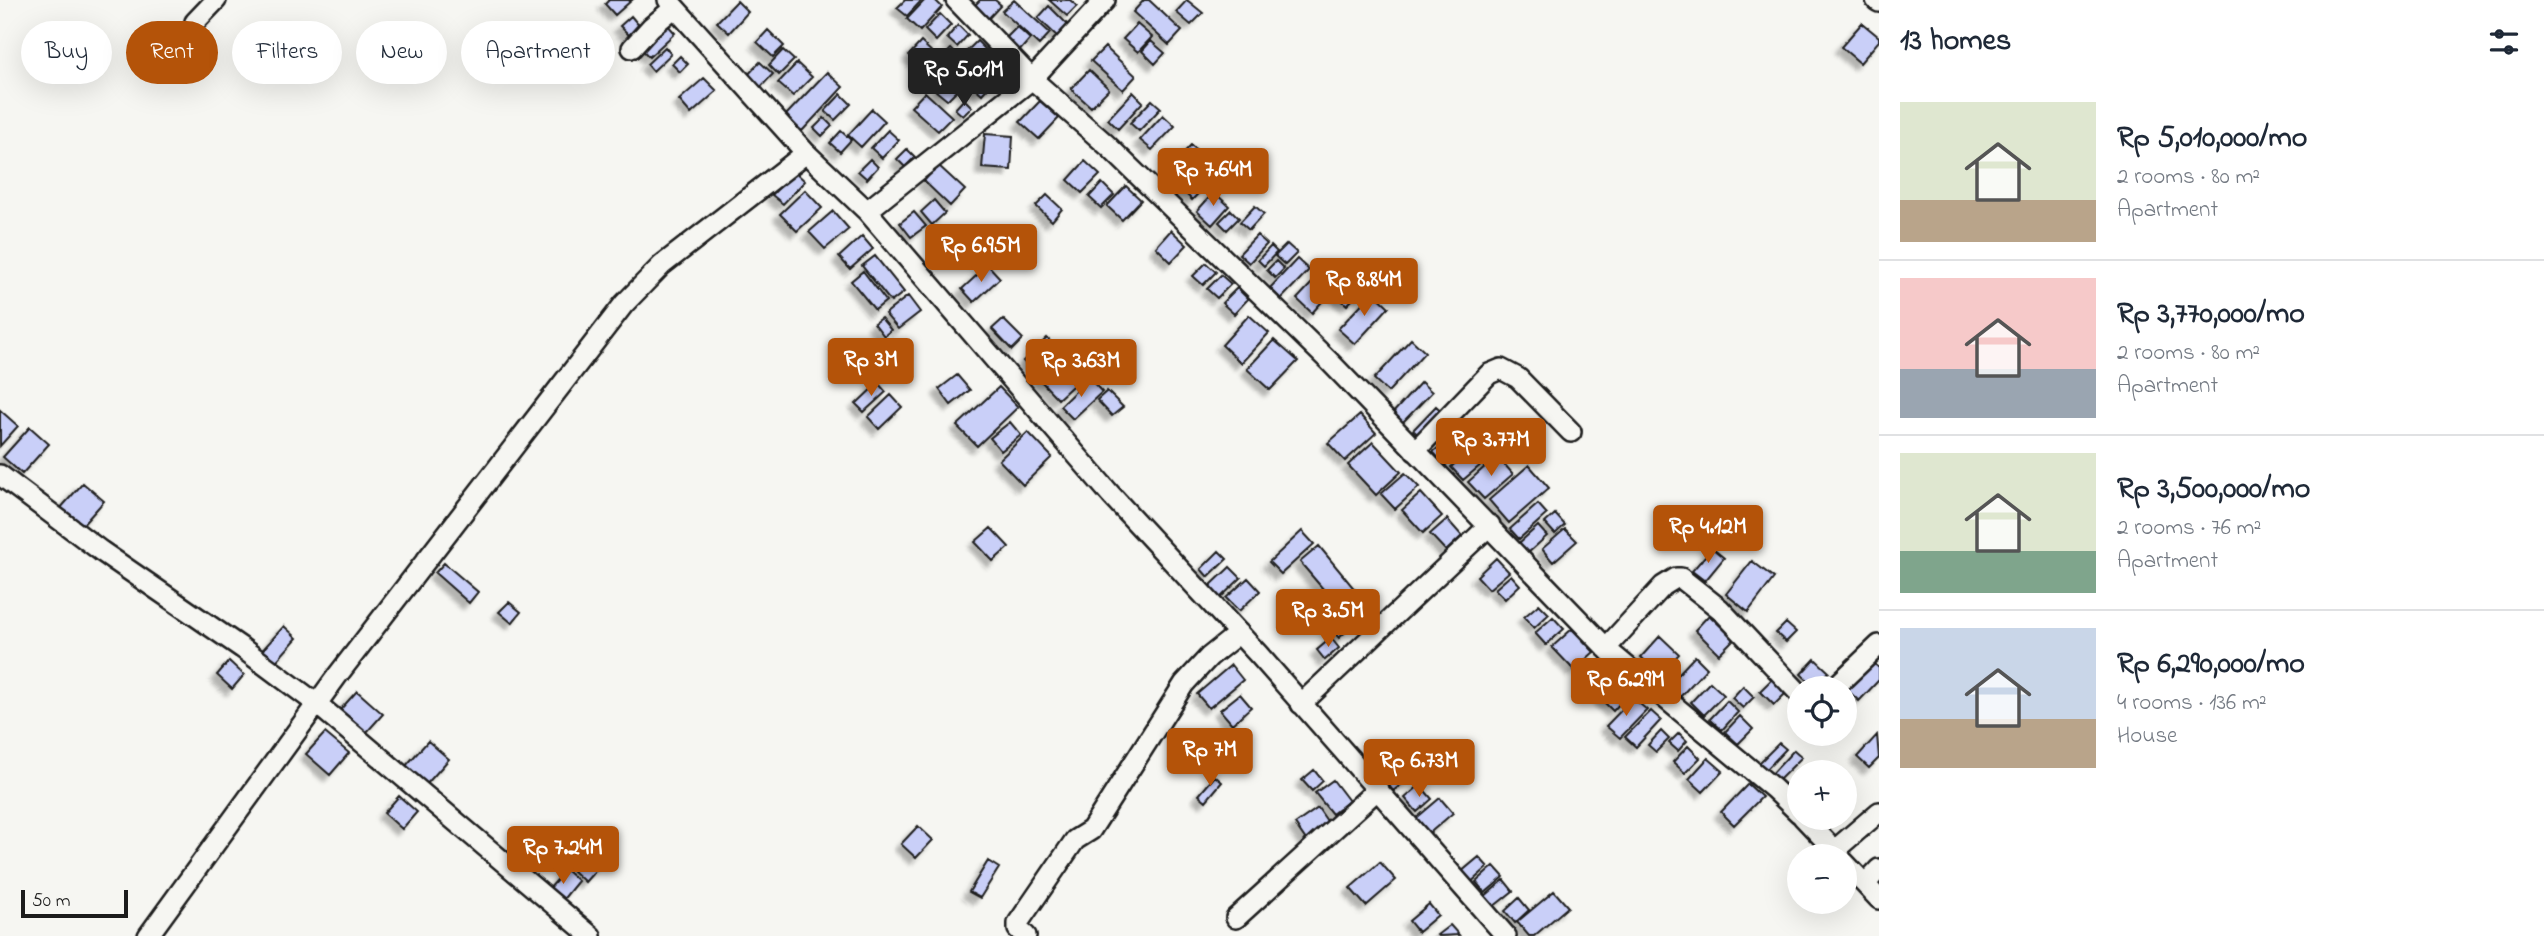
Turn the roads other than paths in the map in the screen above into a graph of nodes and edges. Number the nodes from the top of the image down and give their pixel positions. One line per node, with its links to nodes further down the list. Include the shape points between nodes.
1 (216, 0): 5 (street)
2 (1105, 0): 7 (street)
3 (962, 2): 7 (street)
4 (671, 4): 6 (street); 8 (street)
5 (196, 21)
6 (632, 48)
7 (1032, 79): 9 (street); 11 (street, via 1238,272)
8 (806, 153): 9 (street); 19 (street, via 637,289)
9 (867, 211): 14 (street, via 1111,495)
10 (1571, 432): 11 (street, via 1518,378 1501,369 1489,374)
11 (1415, 451): 13 (street)
12 (0, 475): 19 (street)
13 (1490, 525): 16 (street); 20 (street)
14 (1239, 633): 20 (street); 34 (street, via 1209,657 1166,709 1091,830 1075,840 1018,923 1017,929)
15 (1879, 645): 17 (street)
16 (1606, 648): 18 (street, via 1663,586 1681,578 1720,609); 22 (street)
17 (1847, 676)
18 (1787, 680)
19 (317, 704): 32 (street); 33 (street)
20 (1301, 704): 21 (street)
21 (1378, 789): 31 (street); 35 (street)
22 (1787, 802)
23 (1879, 812): 26 (street)
24 (1815, 830): 25 (street)
25 (1829, 844)
26 (1851, 844)
27 (1879, 869): 29 (street)
28 (1857, 875): 29 (street)
29 (1865, 884): 30 (street)
30 (1879, 899)
31 (1236, 918)
32 (148, 936)
33 (591, 936)
34 (1026, 936)
35 (1506, 936)

